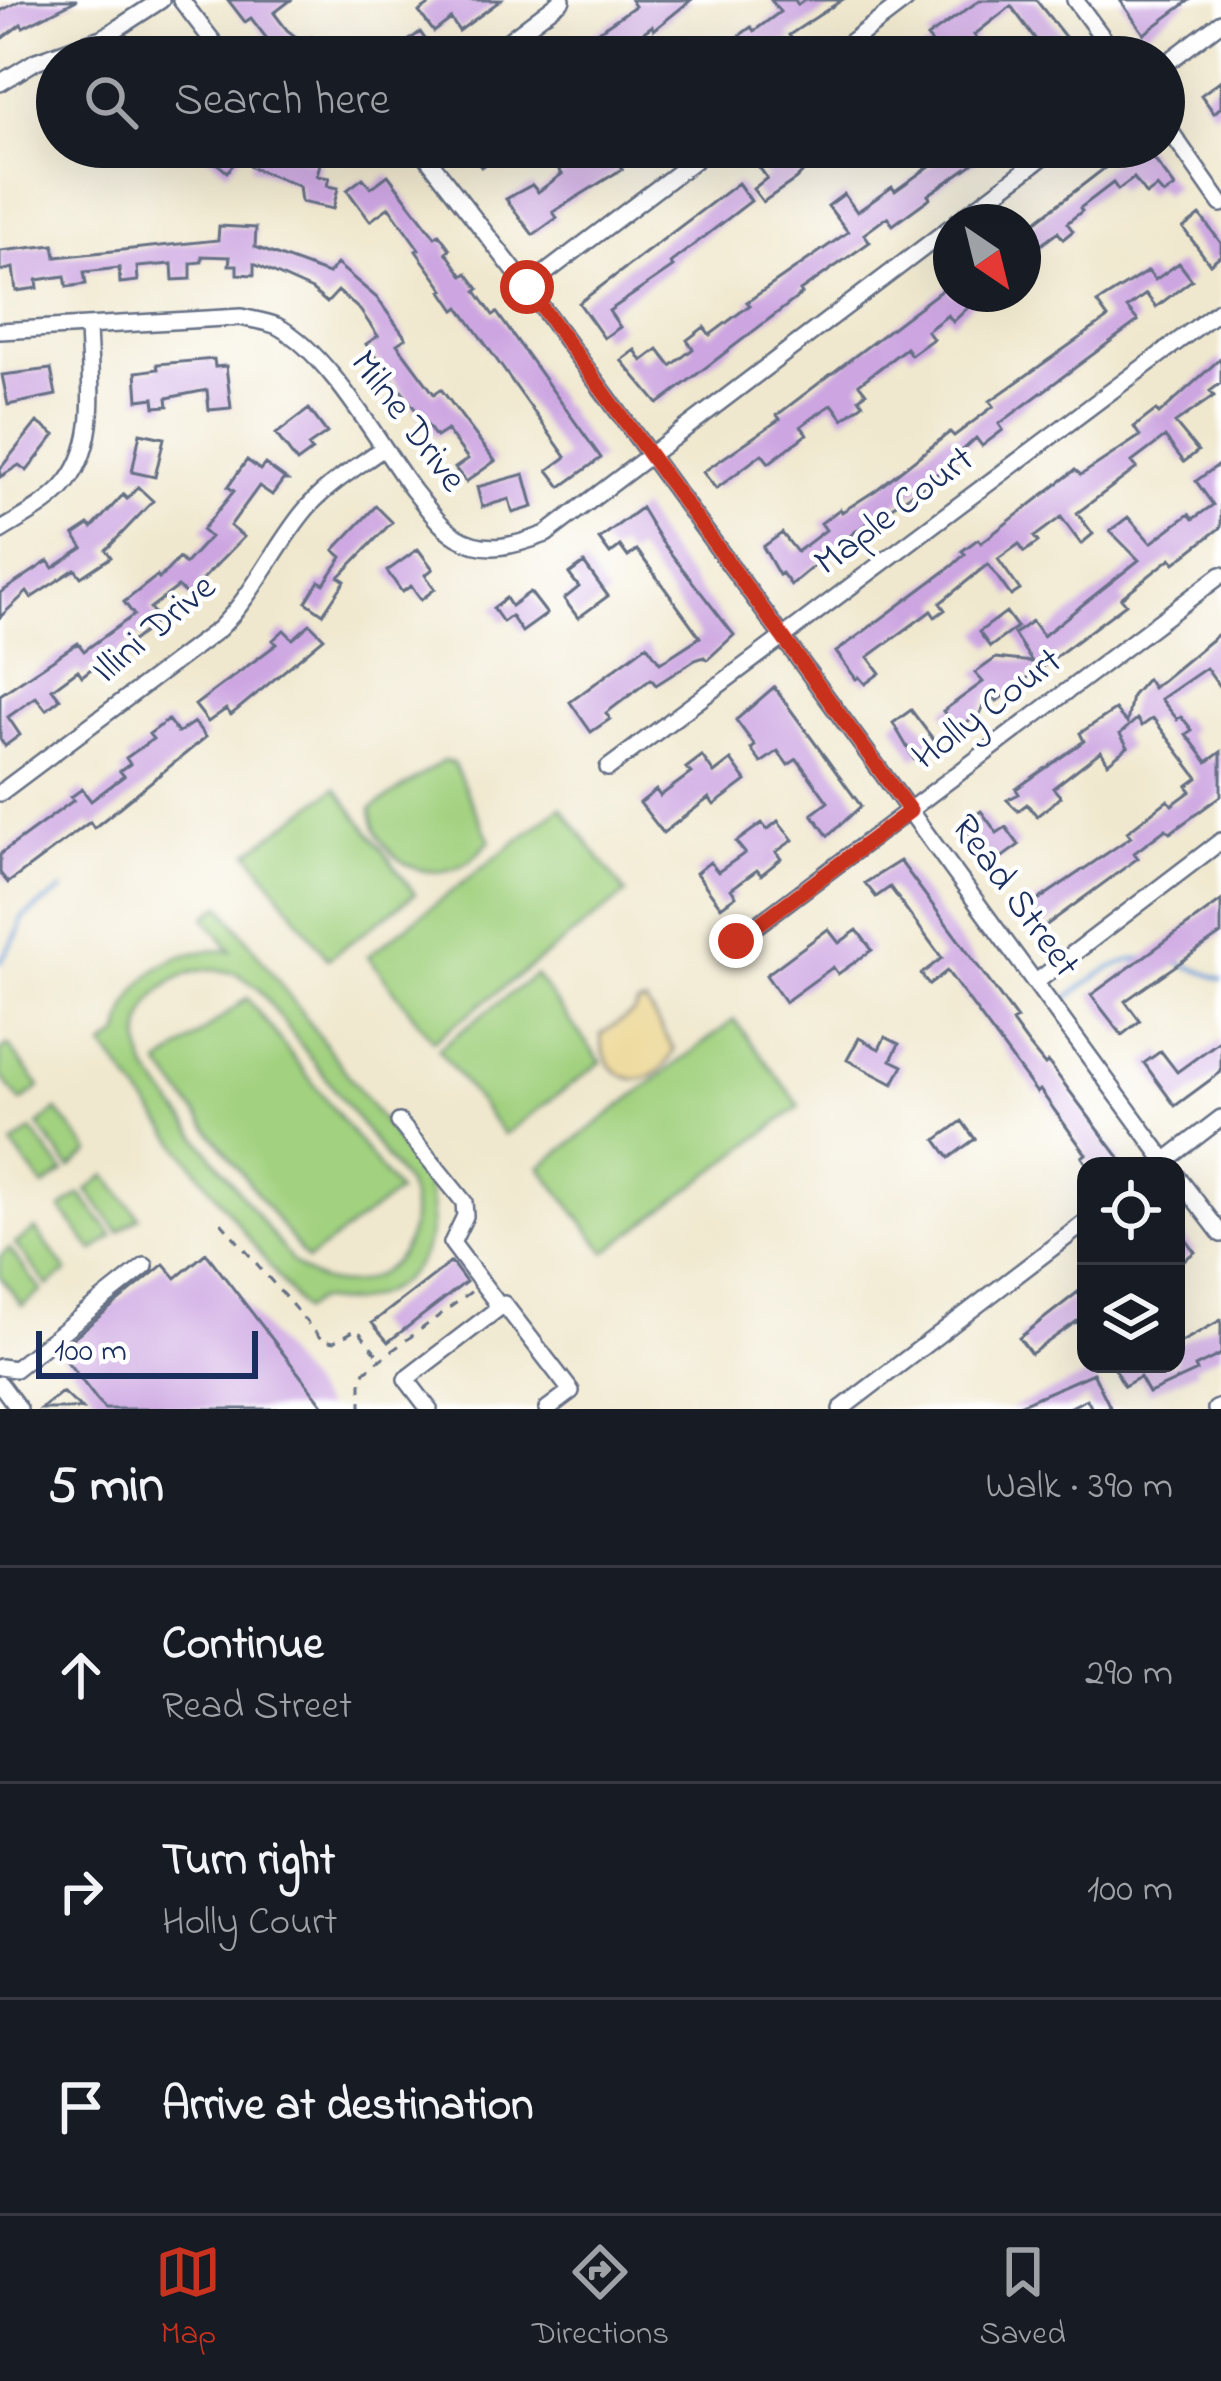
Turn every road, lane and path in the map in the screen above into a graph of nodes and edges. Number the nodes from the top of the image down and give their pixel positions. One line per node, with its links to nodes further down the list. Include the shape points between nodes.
1 (161, 0): 7 (street)
2 (181, 0): 8 (street)
3 (562, 0): 9 (street)
4 (906, 0): 10 (street)
5 (1075, 0): 11 (street)
6 (1221, 22): 12 (street)
7 (106, 36)
8 (209, 36)
9 (515, 36)
10 (859, 36)
11 (1102, 36)
12 (1185, 49)
13 (36, 62): 14 (street)
14 (0, 83)
15 (1185, 152): 20 (street)
16 (435, 168): 22 (street, Read Street)
17 (684, 168): 22 (street)
18 (1028, 168): 19 (street, Milne Drive)
19 (980, 204)
20 (1221, 204)
21 (933, 240): 27 (street, Milne Drive)
22 (527, 287): 27 (street, Read Street)
23 (1221, 309): 30 (street, Maple Court)
24 (88, 326): 25 (street, Milne Drive); 26 (street, Milne Drive, via 242,317 273,324 322,362); 28 (street, via 91,424 82,459 63,488)
25 (0, 332)
26 (382, 449): 27 (street, Milne Drive, via 458,538 513,547 546,534); 32 (street, Illini Drive, via 321,493 219,628)
27 (649, 455): 30 (street, Read Street)
28 (0, 531)
29 (1221, 575): 33 (street, Holly Court)
30 (781, 639): 31 (street, Maple Court); 33 (street, Read Street)
31 (608, 768)
32 (0, 793)
33 (910, 811): 35 (street, Holly Court); 36 (street, Read Street)
34 (1221, 841): 36 (street)
35 (736, 941)
36 (1036, 982): 39 (street, Read Street)
37 (1221, 1118): 40 (street)
38 (399, 1122): 47 (street, via 464,1202 452,1244)
39 (1160, 1157)
40 (1178, 1157)
41 (1185, 1189): 44 (street, Read Street)
42 (221, 1222): 48 (path, via 322,1340 358,1329)
43 (1077, 1229): 55 (street)
44 (1221, 1234)
45 (145, 1266): 49 (street, via 15,1369)
46 (473, 1290): 48 (path)
47 (500, 1307): 53 (street, via 406,1379); 54 (street, via 571,1391)
48 (381, 1359): 52 (path, via 365,1371)
49 (0, 1367)
50 (0, 1384): 51 (street)
51 (19, 1409)
52 (361, 1409)
53 (429, 1409)
54 (547, 1409)
55 (841, 1409)

